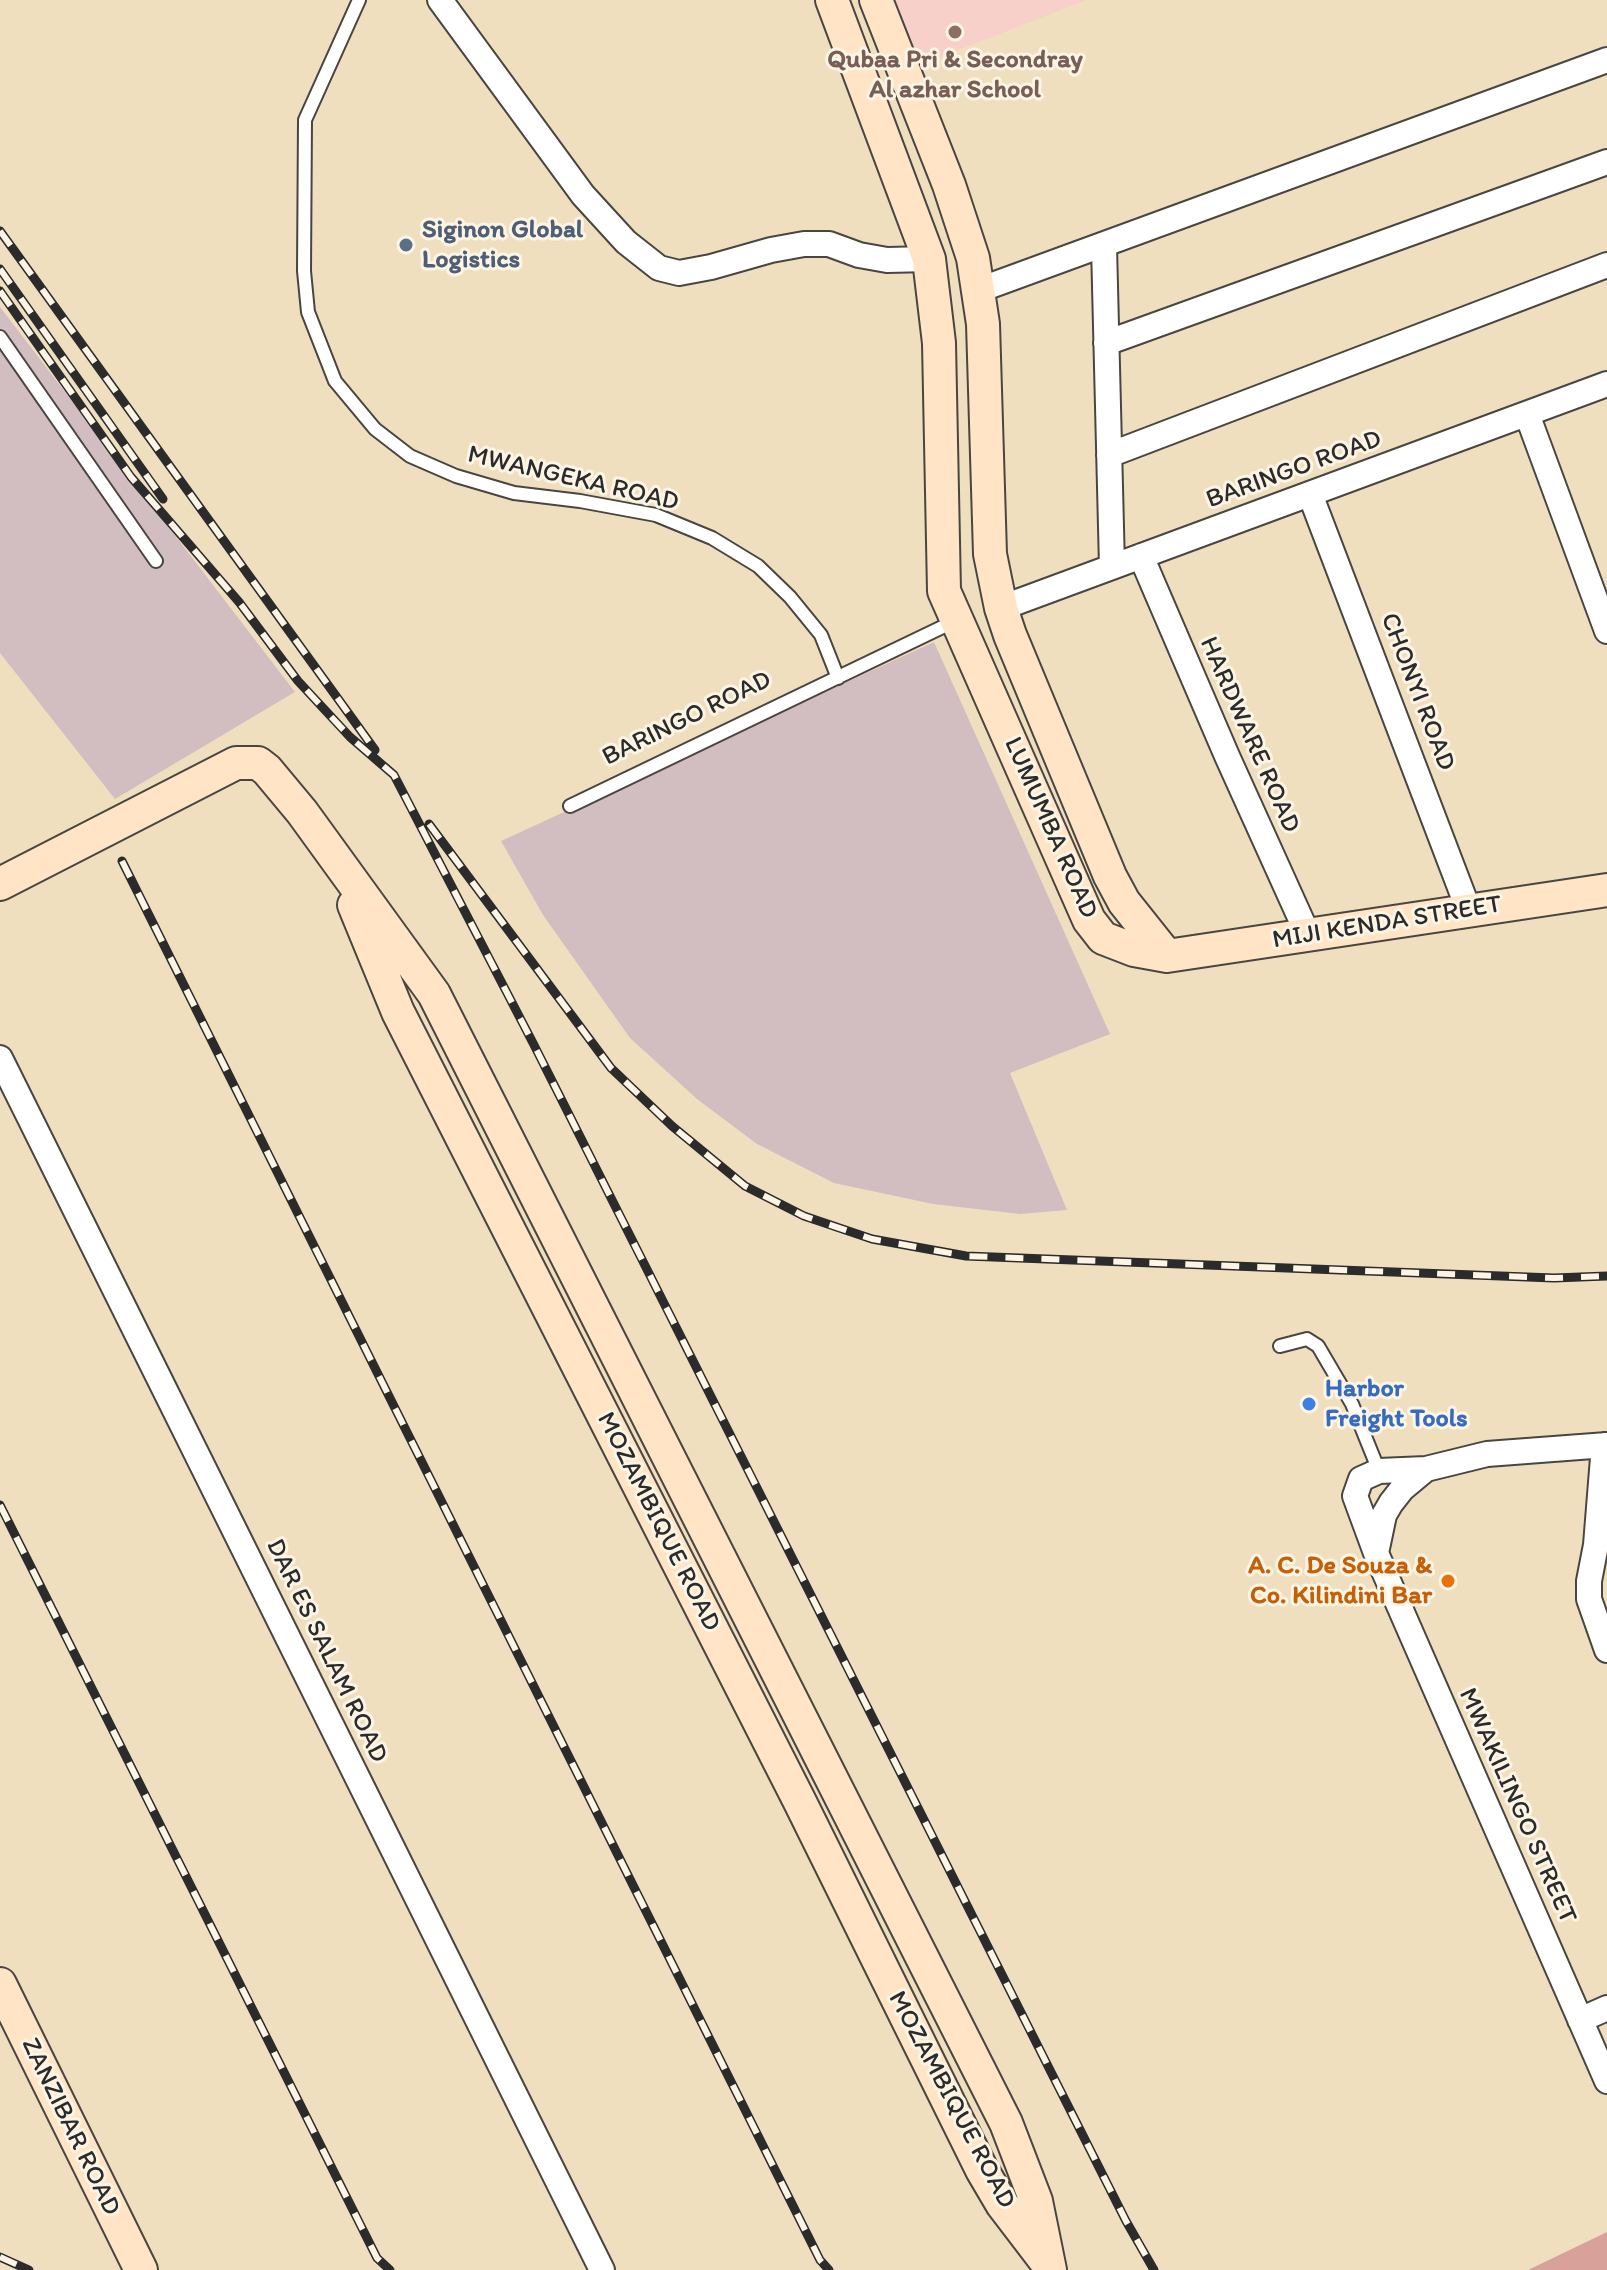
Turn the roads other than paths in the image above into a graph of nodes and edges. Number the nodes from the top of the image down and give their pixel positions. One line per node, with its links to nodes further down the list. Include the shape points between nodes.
1 (359, 0): 23 (lane, MWANGEKA ROAD, via 305,120 308,312 335,381 375,429 410,456 456,476 514,493 656,515 712,538 758,566 790,597 821,635)
2 (440, 0): 8 (street, via 583,195 626,242 659,268 679,273 804,244 829,244 887,260)
3 (832, 0): 8 (main road, LUMUMBA ROAD)
4 (876, 0): 10 (main road, LUMUMBA ROAD, via 949,185)
5 (1607, 60): 7 (street)
6 (1607, 162): 12 (street)
7 (1104, 246): 10 (street); 12 (street)
8 (929, 259): 21 (main road, LUMUMBA ROAD, via 939,343 944,591)
9 (1607, 265): 15 (street)
10 (979, 290): 20 (main road, LUMUMBA ROAD, via 990,554)
11 (0, 337): 18 (lane)
12 (1106, 343): 15 (street)
13 (1607, 384): 14 (street, BARINGO ROAD)
14 (1527, 414): 16 (street, BARINGO ROAD); 22 (street)
15 (1109, 455): 19 (street)
16 (1310, 494): 17 (street, BARINGO ROAD); 29 (street, CHONYI ROAD)
17 (1141, 556): 19 (street, BARINGO ROAD); 30 (street, HARDWARE ROAD)
18 (156, 561)
19 (1112, 567): 20 (street, BARINGO ROAD)
20 (1001, 608): 24 (main road, LUMUMBA ROAD)
21 (957, 620): 23 (lane, BARINGO ROAD); 26 (main road, LUMUMBA ROAD)
22 (1607, 631)
23 (838, 678): 25 (lane, BARINGO ROAD)
24 (1078, 803): 26 (main road); 31 (main road, LUMUMBA ROAD, via 1124,902)
25 (570, 806)
26 (1044, 817): 31 (main road, LUMUMBA ROAD, via 1089,920 1103,938)
27 (0, 884): 43 (main road, MOZAMBIQUE ROAD, via 212,774 249,761 267,770 332,854 434,994 836,1784 1006,2123 1036,2201)
28 (1607, 890): 29 (main road, MIJI KENDA STREET)
29 (1469, 911): 30 (main road, MIJI KENDA STREET)
30 (1308, 935): 31 (main road, MIJI KENDA STREET)
31 (1167, 956)
32 (0, 1058): 45 (street, DAR ES SALAM ROAD)
33 (1280, 1346): 36 (lane, via 1307,1339 1318,1346 1352,1404)
34 (1606, 1445): 35 (street, via 1487,1454); 38 (street, via 1589,1599)
35 (1426, 1469): 36 (street); 37 (street, via 1391,1503)
36 (1379, 1471): 37 (street, MWAKILINGO STREET, via 1365,1475 1356,1490)
37 (1376, 1553): 41 (street, MWAKILINGO STREET)
38 (1607, 1650)
39 (0, 1984): 44 (main road, ZANZIBAR ROAD)
40 (1607, 2008): 41 (street)
41 (1580, 2020): 42 (street, MWAKILINGO STREET)
42 (1607, 2081)
43 (1049, 2266)
44 (141, 2270)
45 (602, 2270)

